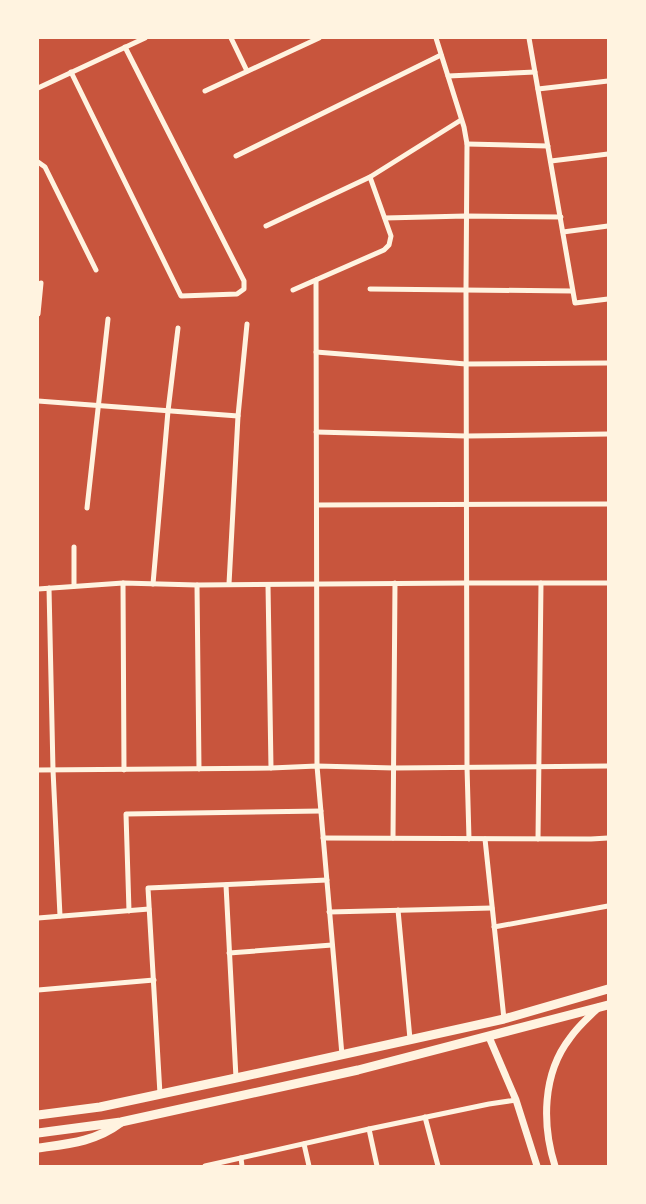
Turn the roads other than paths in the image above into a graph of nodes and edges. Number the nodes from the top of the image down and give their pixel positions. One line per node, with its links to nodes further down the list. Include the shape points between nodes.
1 (144, 38): 6 (street)
2 (231, 38): 8 (street)
3 (319, 38): 8 (street)
4 (436, 38): 7 (street)
5 (529, 38): 10 (street)
6 (124, 47): 9 (street); 9 (street, via 244,281 244,289 237,294 181,296)
7 (441, 55): 11 (street); 20 (street)
8 (247, 71): 15 (street)
9 (71, 72): 13 (street)
10 (535, 72): 11 (street); 14 (street)
11 (448, 76): 16 (street)
12 (608, 80): 14 (street)
13 (38, 88)
14 (538, 89): 18 (street)
15 (205, 91)
16 (461, 120): 17 (street); 23 (street)
17 (467, 144): 18 (street); 24 (street)
18 (548, 146): 21 (street)
19 (608, 154): 21 (street)
20 (236, 156)
21 (551, 161): 25 (street)
22 (38, 162): 30 (street, via 45,167)
23 (370, 177): 26 (street); 27 (street)
24 (466, 216): 25 (street); 26 (street); 35 (street)
25 (561, 217): 29 (street)
26 (385, 218): 31 (street, via 392,236 384,250)
27 (266, 226)
28 (608, 226): 29 (street)
29 (564, 232): 36 (street)
30 (96, 270)
31 (316, 280): 33 (street); 42 (street)
32 (41, 283): 38 (street)
33 (293, 290)
34 (370, 290): 35 (street)
35 (466, 290): 36 (street); 44 (street)
36 (572, 291): 37 (street, via 575,303)
37 (608, 299)
38 (38, 314)
39 (108, 319): 46 (street)
40 (247, 324): 48 (street)
41 (178, 328): 47 (street)
42 (316, 352): 44 (street); 49 (street)
43 (608, 363): 44 (street)
44 (466, 364): 51 (street)
45 (38, 401): 46 (street)
46 (98, 406): 47 (street); 55 (street)
47 (168, 411): 48 (street); 62 (street)
48 (238, 416): 63 (street)
49 (316, 432): 51 (street); 53 (street)
50 (608, 434): 51 (street)
51 (466, 436): 54 (street)
52 (608, 504): 54 (street)
53 (316, 505): 54 (street); 64 (street)
54 (467, 505): 57 (street)
55 (87, 508)
56 (74, 547): 66 (street)
57 (468, 582): 59 (street); 60 (street); 73 (street)
58 (123, 583): 62 (street); 66 (street); 79 (street)
59 (395, 583): 64 (street); 75 (street)
60 (541, 583): 61 (street); 71 (street)
61 (608, 583)
62 (153, 584): 67 (street)
63 (229, 584): 65 (street); 67 (street)
64 (316, 584): 65 (street); 70 (street)
65 (268, 585): 74 (street)
66 (74, 586): 68 (street)
67 (197, 586): 76 (street)
68 (48, 588): 69 (street); 78 (street)
69 (38, 589)
70 (317, 766): 74 (street); 75 (street); 80 (street)
71 (538, 766): 72 (street); 73 (street); 86 (street)
72 (608, 766)
73 (467, 767): 75 (street); 84 (street)
74 (271, 768): 76 (street)
75 (394, 768): 82 (street)
76 (199, 769): 79 (street)
77 (38, 770): 78 (street)
78 (53, 770): 79 (street); 95 (street)
79 (124, 770)
80 (321, 811): 81 (street); 93 (street, via 126,814)
81 (323, 838): 82 (street); 87 (street)
82 (394, 838): 84 (street)
83 (608, 838): 86 (street)
84 (469, 839): 85 (street)
85 (485, 839): 86 (street); 90 (street)
86 (538, 839)
87 (327, 880): 88 (street); 94 (street)
88 (226, 885): 91 (street, via 148,888); 99 (street)
89 (608, 906): 97 (street)
90 (492, 908): 92 (street); 97 (street)
91 (150, 909): 93 (street); 100 (street)
92 (398, 910): 94 (street); 107 (street)
93 (129, 911): 95 (street)
94 (330, 912): 98 (street)
95 (60, 916): 96 (street)
96 (38, 918)
97 (494, 927): 104 (street)
98 (332, 945): 99 (street); 108 (street)
99 (229, 952): 109 (street)
100 (154, 980): 102 (street); 110 (street)
101 (608, 989): 104 (main road)
102 (38, 990)
103 (604, 1006): 105 (main road); 126 (street, via 568,1039 551,1076 546,1115)
104 (504, 1019): 105 (main road); 107 (main road)
105 (507, 1032): 106 (main road)
106 (489, 1037): 111 (street); 114 (main road, via 358,1070)
107 (410, 1039): 108 (main road)
108 (342, 1054): 109 (main road)
109 (236, 1078): 110 (main road)
110 (160, 1094): 112 (main road, via 100,1107)
111 (516, 1100): 113 (street); 125 (street)
112 (38, 1115)
113 (425, 1117): 115 (street); 124 (street)
114 (121, 1122): 116 (main road); 118 (main road, via 85,1141)
115 (368, 1129): 117 (street); 123 (street)
116 (38, 1133)
117 (304, 1144): 119 (street); 122 (street)
118 (38, 1148)
119 (240, 1158): 120 (street); 121 (street)
120 (205, 1166)
121 (242, 1166)
122 (309, 1166)
123 (377, 1166)
124 (438, 1166)
125 (538, 1166)
126 (555, 1166)

